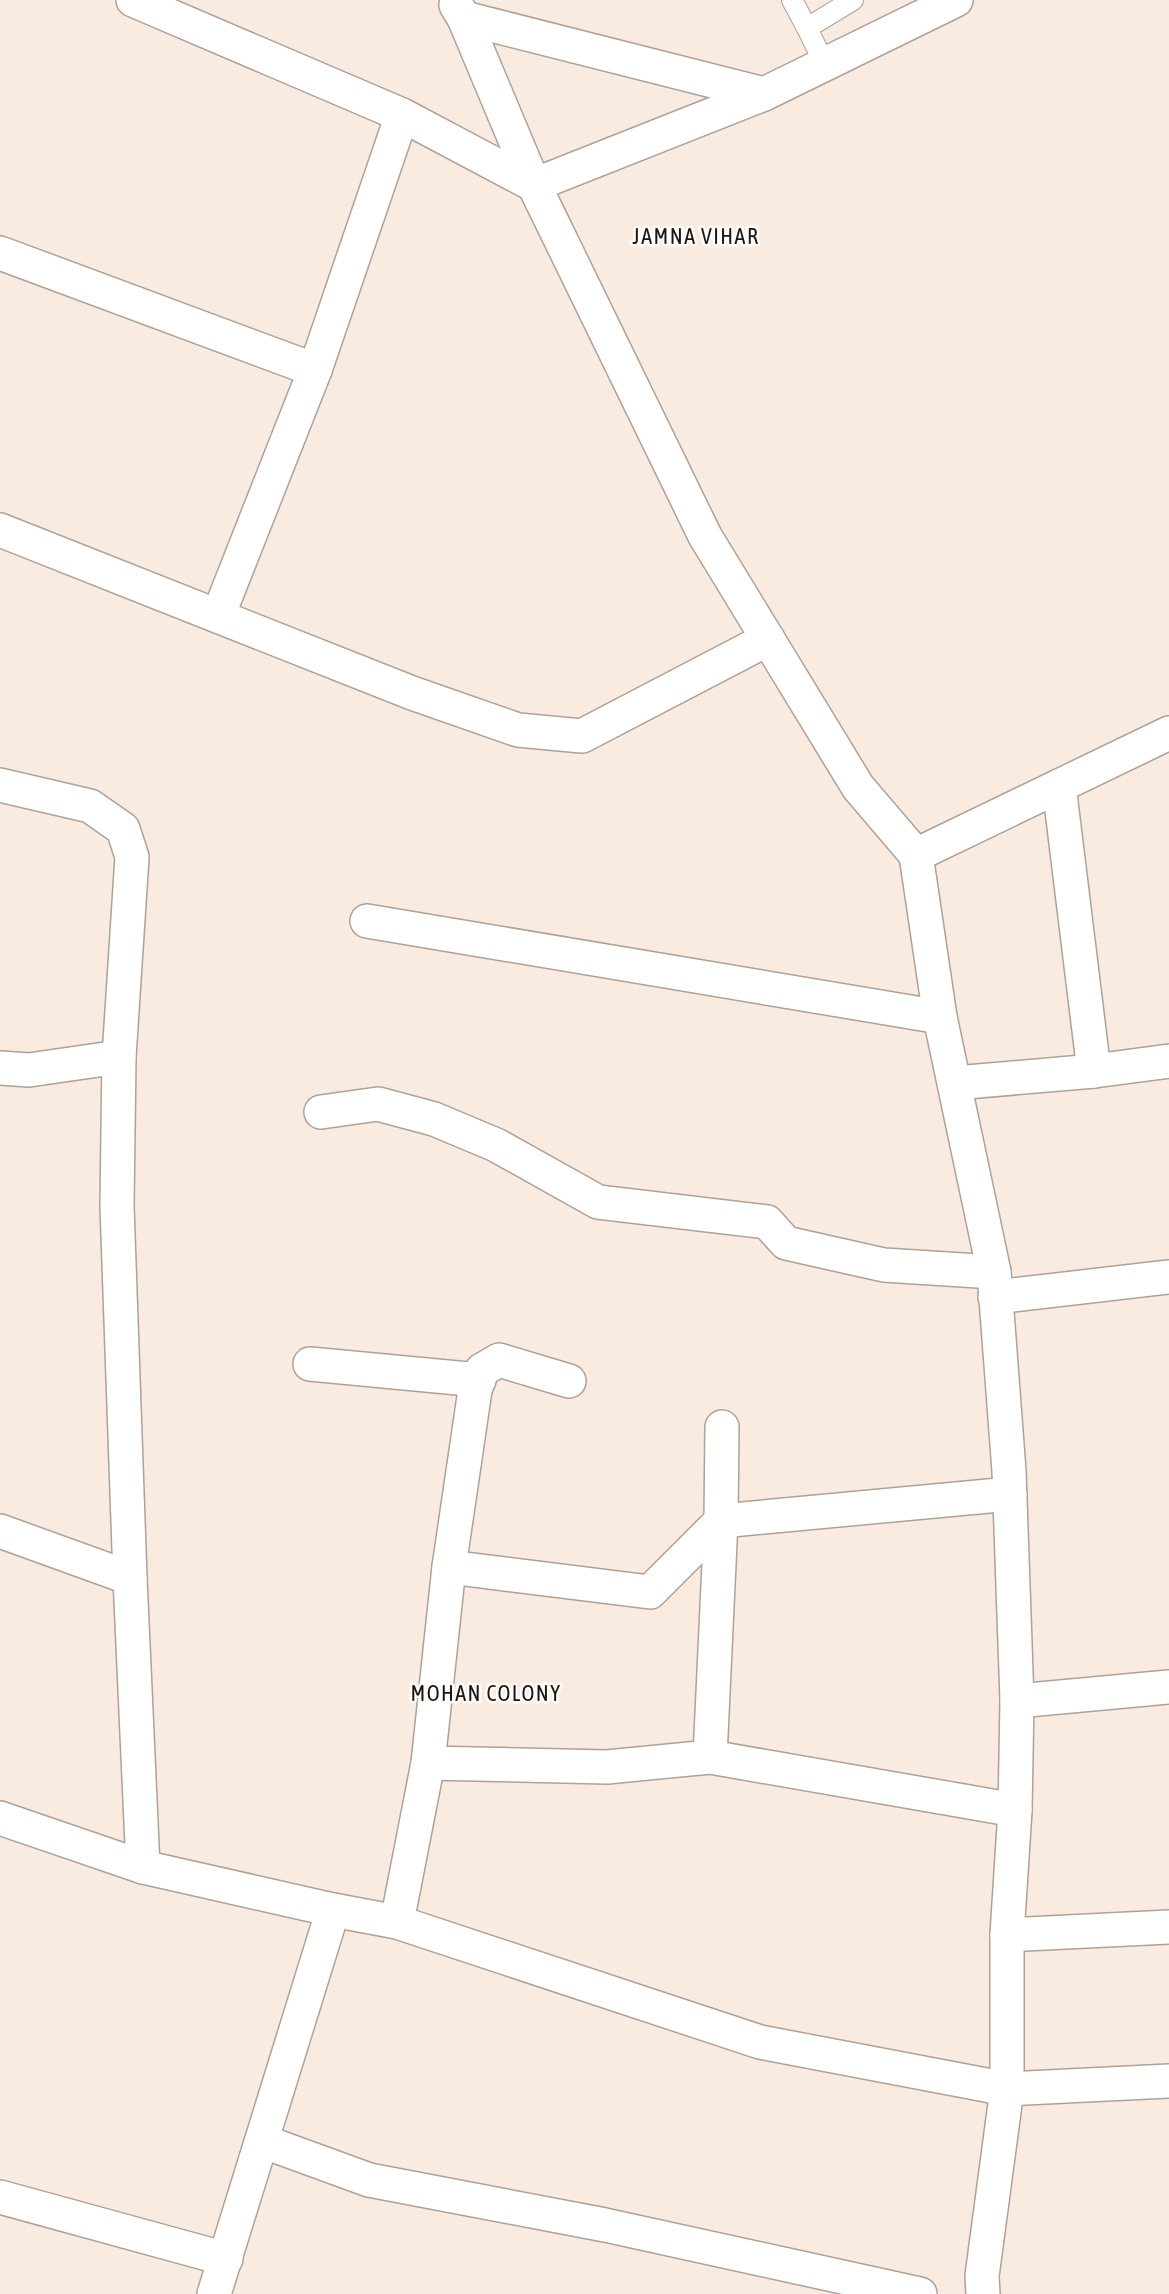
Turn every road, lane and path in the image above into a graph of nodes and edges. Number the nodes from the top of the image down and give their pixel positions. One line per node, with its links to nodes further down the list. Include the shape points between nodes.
1 (133, 0): 9 (street)
2 (792, 0): 6 (lane)
3 (853, 0): 6 (lane)
4 (956, 0): 7 (street)
5 (458, 9): 8 (street); 10 (street)
6 (807, 28): 7 (lane)
7 (825, 65): 8 (street)
8 (764, 94): 10 (street)
9 (402, 115): 10 (street); 12 (street)
10 (534, 185): 15 (street, via 705,536)
11 (0, 253): 12 (street)
12 (315, 370): 14 (street)
13 (0, 530): 14 (street)
14 (218, 616): 15 (street, via 412,693 518,730 582,736)
15 (768, 639): 19 (street, via 858,787)
16 (1169, 733): 18 (street)
17 (0, 785): 22 (street, via 90,806 123,829 132,857)
18 (1059, 786): 19 (street); 25 (street)
19 (916, 855): 21 (street)
20 (367, 921): 21 (street)
21 (940, 1017): 26 (street)
22 (119, 1057): 24 (street, via 29,1070); 38 (street, via 117,1206)
23 (1169, 1061): 25 (street)
24 (0, 1068)
25 (1094, 1071): 26 (street)
26 (955, 1083): 29 (street)
27 (321, 1112): 29 (street, via 378,1104 434,1119 496,1145 598,1202 767,1222 786,1243)
28 (1169, 1277): 29 (street)
29 (995, 1285): 34 (street)
30 (310, 1364): 31 (street)
31 (479, 1380): 32 (street, via 482,1370 499,1360); 37 (street)
32 (569, 1381)
33 (722, 1427): 35 (street)
34 (1010, 1494): 35 (street); 40 (street)
35 (721, 1521): 37 (street, via 650,1592); 41 (street)
36 (0, 1531): 38 (street)
37 (449, 1567): 42 (street)
38 (130, 1578): 45 (street)
39 (1169, 1687): 40 (street)
40 (1017, 1701): 43 (street)
41 (710, 1757): 42 (street, via 607,1767); 43 (street)
42 (428, 1763): 47 (street)
43 (1015, 1810): 49 (street)
44 (0, 1818): 45 (street)
45 (143, 1867): 46 (street)
46 (333, 1910): 47 (street); 52 (street)
47 (398, 1922): 51 (street, via 760,2042)
48 (1169, 1927): 49 (street)
49 (1007, 1935): 51 (street)
50 (1169, 2081): 51 (street)
51 (1007, 2089): 57 (street, via 982,2276)
52 (262, 2141): 54 (street); 56 (street, via 369,2180 605,2225)
53 (0, 2197): 54 (street)
54 (226, 2259): 55 (street)
55 (214, 2294)
56 (920, 2294)
57 (983, 2294)

